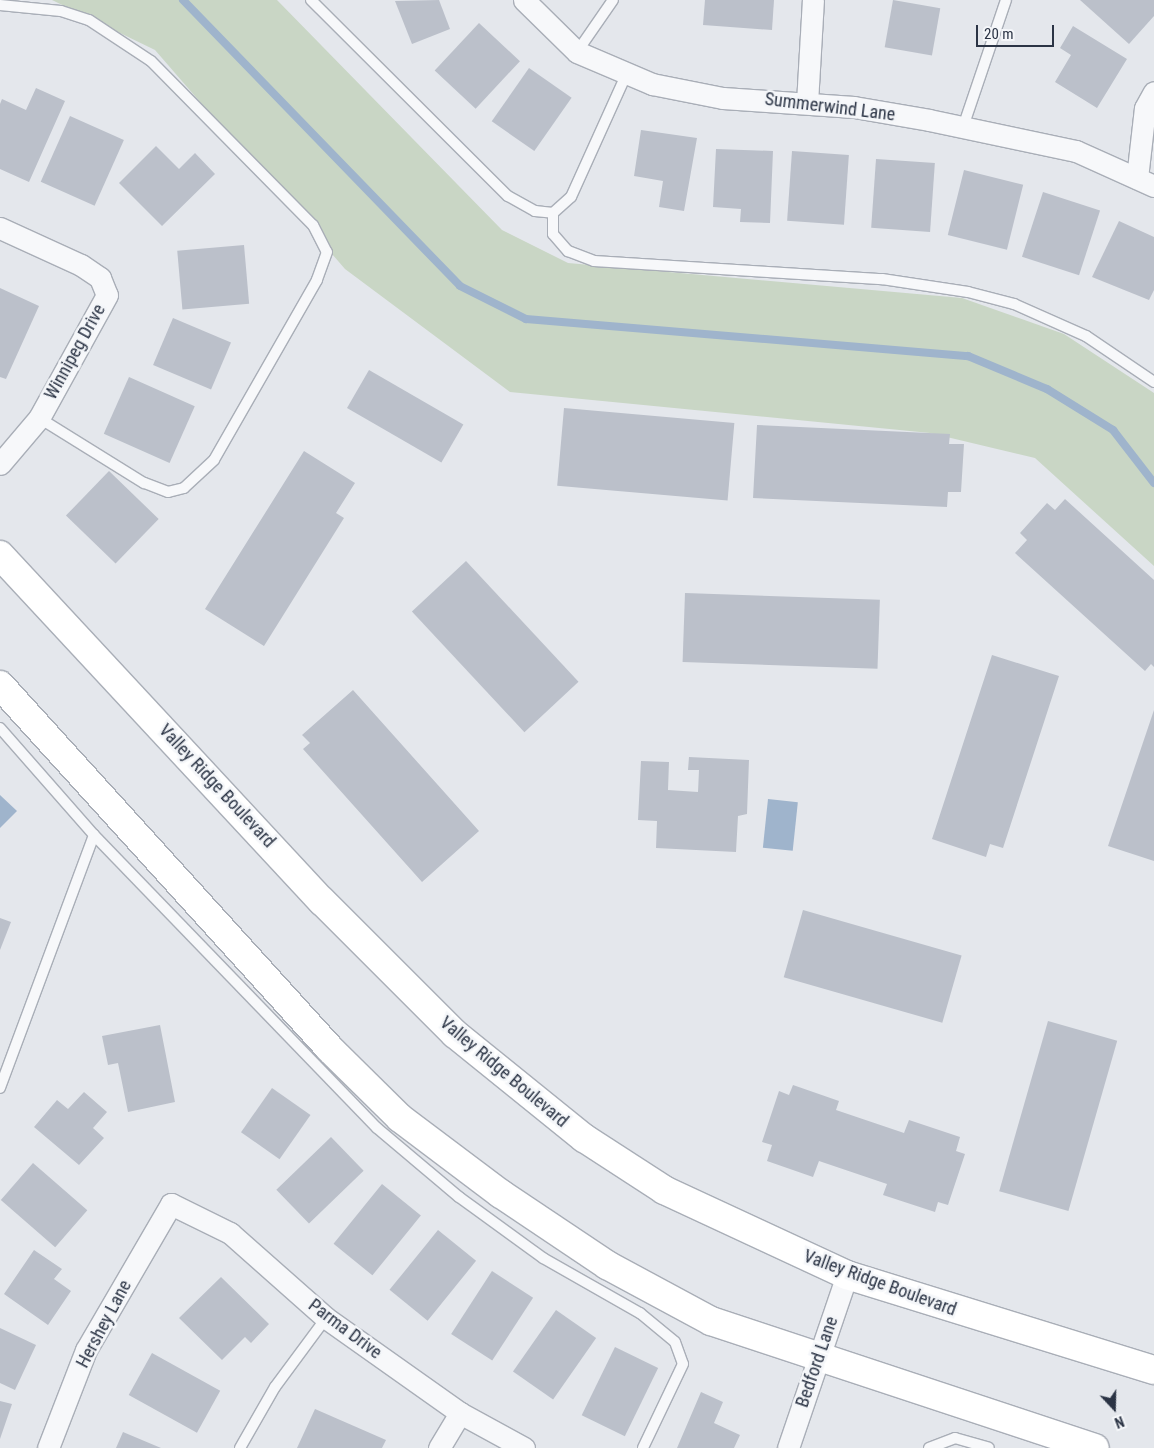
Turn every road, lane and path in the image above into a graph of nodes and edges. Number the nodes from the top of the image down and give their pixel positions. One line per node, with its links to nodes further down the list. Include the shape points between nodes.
1 (311, 0): 13 (lane, via 508,196 535,211)
2 (524, 0): 7 (street, Summerwind Lane)
3 (613, 0): 7 (lane)
4 (814, 0): 10 (street)
5 (1006, 0): 11 (lane)
6 (0, 6): 16 (lane, via 61,11 89,20 143,56 314,225 327,252 316,280 214,460 184,488 168,492 144,483)
7 (577, 52): 8 (street, Summerwind Lane)
8 (627, 73): 10 (street, Summerwind Lane, via 652,84 724,98); 13 (lane, via 571,197)
9 (1154, 92): 12 (street, via 1144,108)
10 (807, 103): 11 (street, Summerwind Lane)
11 (963, 127): 12 (street, Summerwind Lane, via 1076,151)
12 (1145, 182)
13 (553, 213): 15 (lane, via 553,234 568,251 594,261 882,279 1014,304 1086,336)
14 (0, 228): 16 (street, Winnipeg Drive, via 100,278 106,295)
15 (1154, 382)
16 (39, 418): 17 (street, Winnipeg Drive)
17 (0, 464)
18 (0, 555): 24 (main road, Valley Ridge Boulevard, via 322,900 504,1077 664,1190)
19 (0, 685): 26 (main road, via 330,1049 400,1118 607,1265 711,1321)
20 (0, 728): 21 (lane)
21 (94, 835): 22 (lane); 33 (lane, via 377,1128 459,1197 543,1258 640,1313 675,1342 683,1364)
22 (0, 1088)
23 (171, 1204): 25 (street, Parma Drive, via 230,1233); 29 (street, Hershey Lane, via 86,1350)
24 (846, 1275): 26 (street, Bedford Lane); 27 (main road, Valley Ridge Boulevard)
25 (326, 1318): 28 (street, Parma Drive); 30 (lane, via 275,1387)
26 (818, 1358): 34 (street, Bedford Lane); 37 (main road)
27 (1154, 1370)
28 (460, 1412): 31 (street); 32 (street, Parma Drive)
29 (48, 1448)
30 (240, 1448)
31 (439, 1448)
32 (524, 1448)
33 (642, 1448)
34 (788, 1448)
35 (929, 1448): 36 (lane, via 954,1438)
36 (990, 1448)
37 (1094, 1448)

